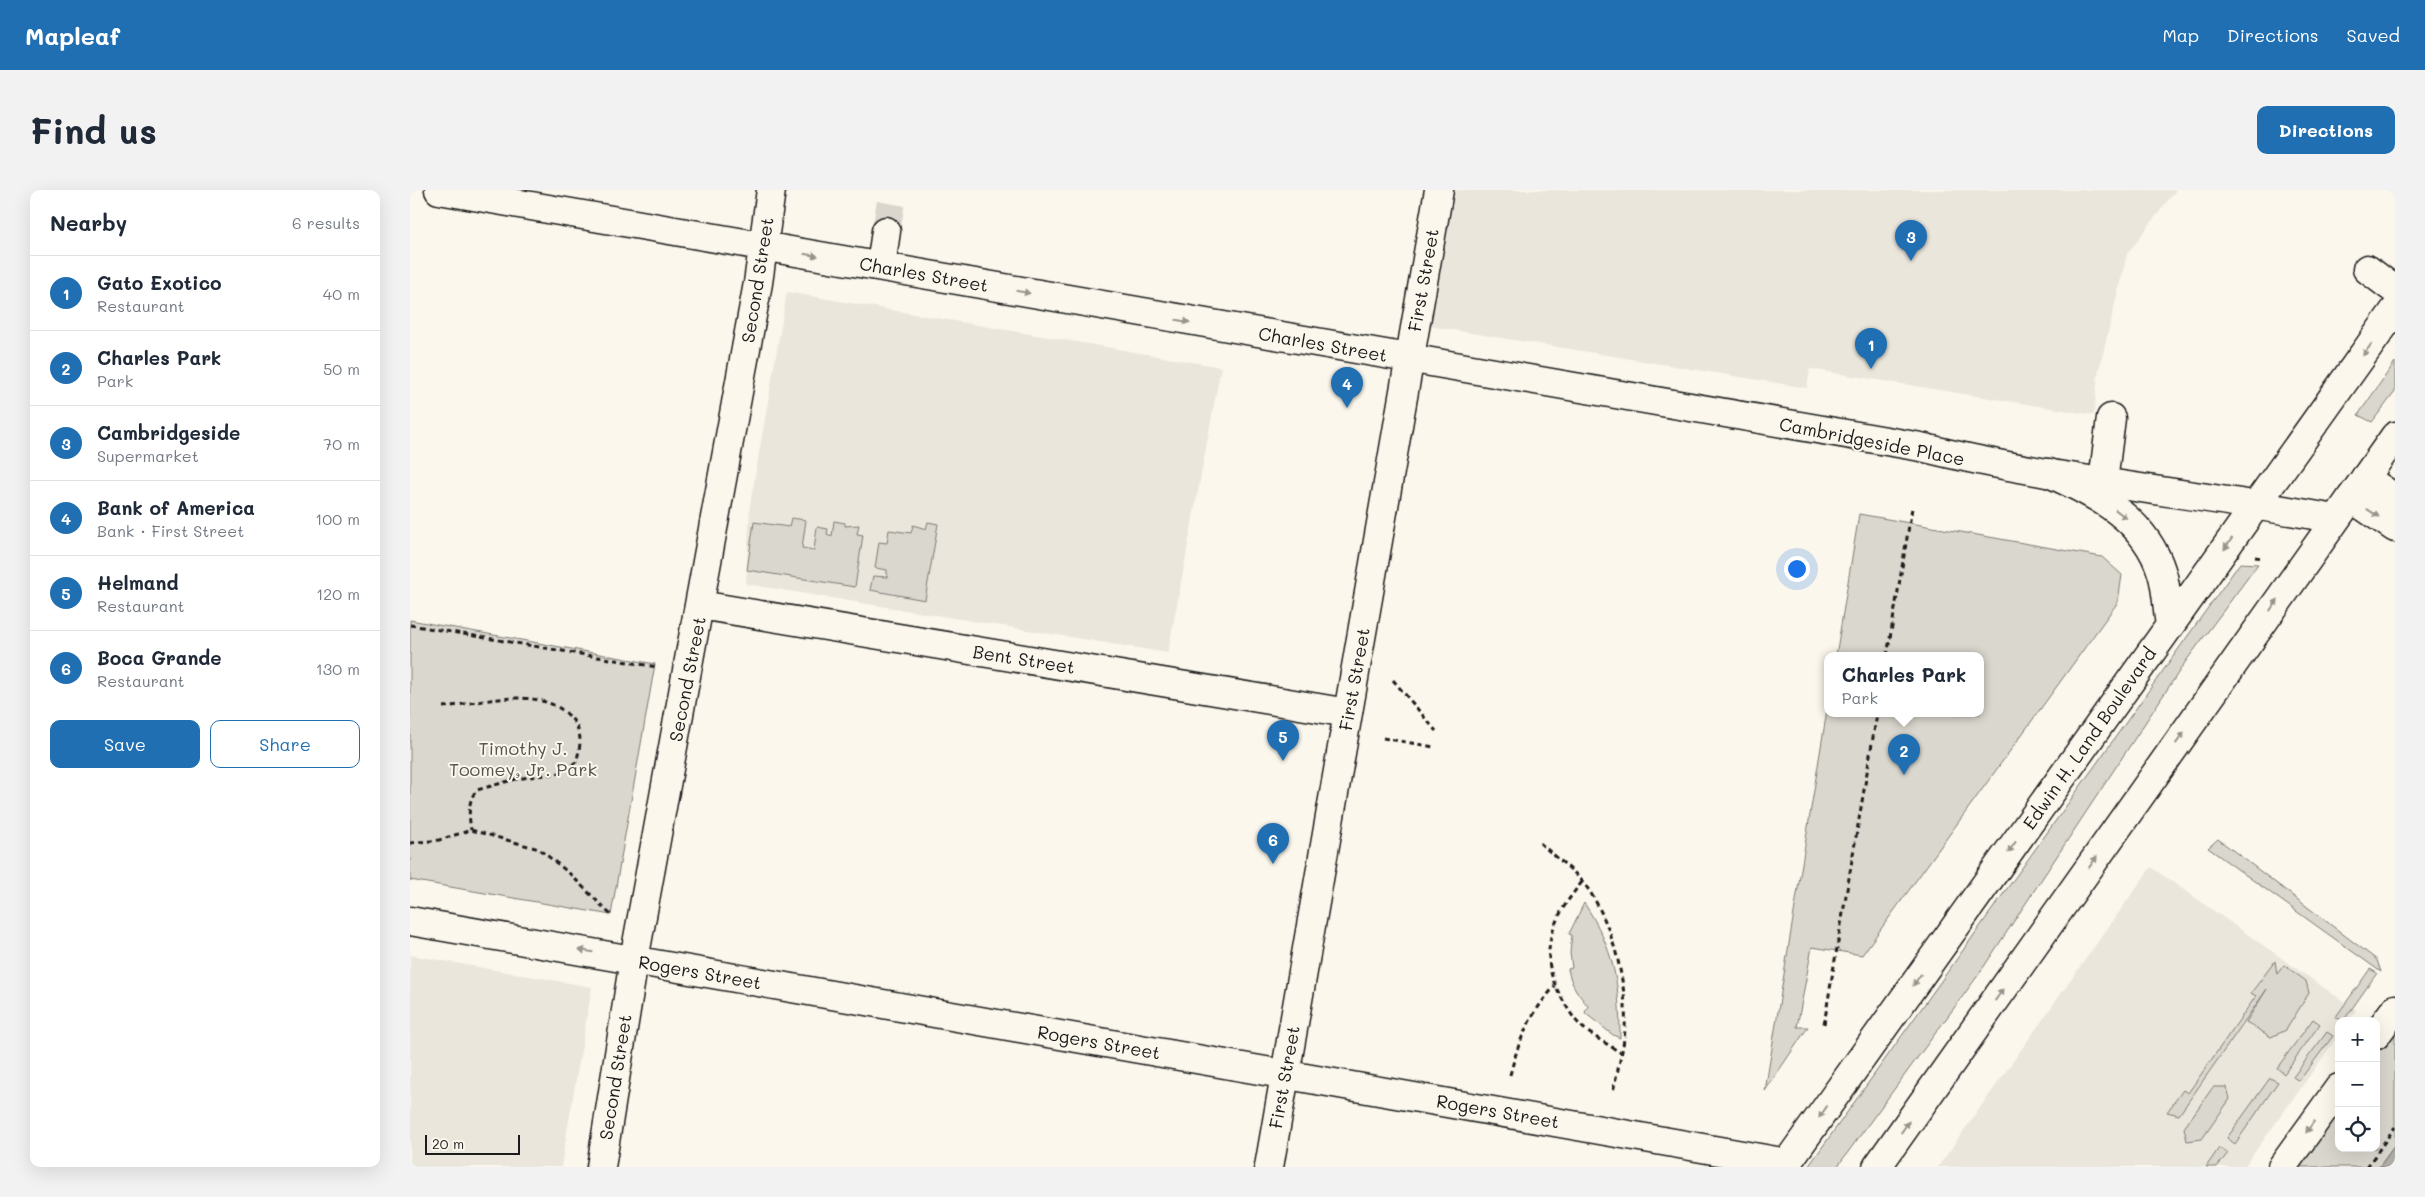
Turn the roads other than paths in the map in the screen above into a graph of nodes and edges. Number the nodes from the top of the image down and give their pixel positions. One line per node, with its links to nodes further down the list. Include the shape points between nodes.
1 (439, 190): 5 (street, Charles Street)
2 (771, 190): 5 (street, Second Street)
3 (1439, 190): 10 (street, First Street)
4 (886, 231): 6 (street)
5 (763, 246): 6 (street, Charles Street, one-way to 6); 19 (street, Second Street)
6 (881, 266): 10 (street, Charles Street, one-way to 10)
7 (2367, 270): 8 (street)
8 (2395, 290)
9 (2395, 310): 17 (street, Edwin H. Land Boulevard, one-way to 17)
10 (1410, 359): 13 (street, Cambridgeside Place); 21 (street, First Street)
11 (2111, 418): 14 (street)
12 (2395, 436): 16 (street)
13 (2048, 473): 14 (street, Cambridgeside Place); 20 (street, one-way to 20, via 2091,492 2123,515 2148,541 2163,573)
14 (2103, 482): 17 (street, Cambridgeside Place)
15 (2395, 498): 16 (street)
16 (2350, 499): 17 (street, Cambridgeside Place); 18 (street, one-way to 18); 31 (street, one-way to 16)
17 (2256, 504): 20 (street, Edwin H. Land Boulevard, one-way to 20)
18 (2395, 528)
19 (700, 606): 21 (street, Bent Street); 23 (street, Second Street)
20 (2170, 626): 28 (street, Edwin H. Land Boulevard, one-way to 28)
21 (1348, 713): 26 (street, First Street)
22 (410, 922): 23 (street, Rogers Street, one-way to 22)
23 (634, 960): 26 (street, Rogers Street); 29 (street, Second Street)
24 (2395, 1009): 25 (street)
25 (2380, 1030)
26 (1285, 1073): 28 (street, Rogers Street); 30 (street, First Street)
27 (2335, 1094): 32 (street, one-way to 32)
28 (1786, 1165)
29 (602, 1167)
30 (1268, 1167)
31 (1877, 1167)
32 (2282, 1167)

